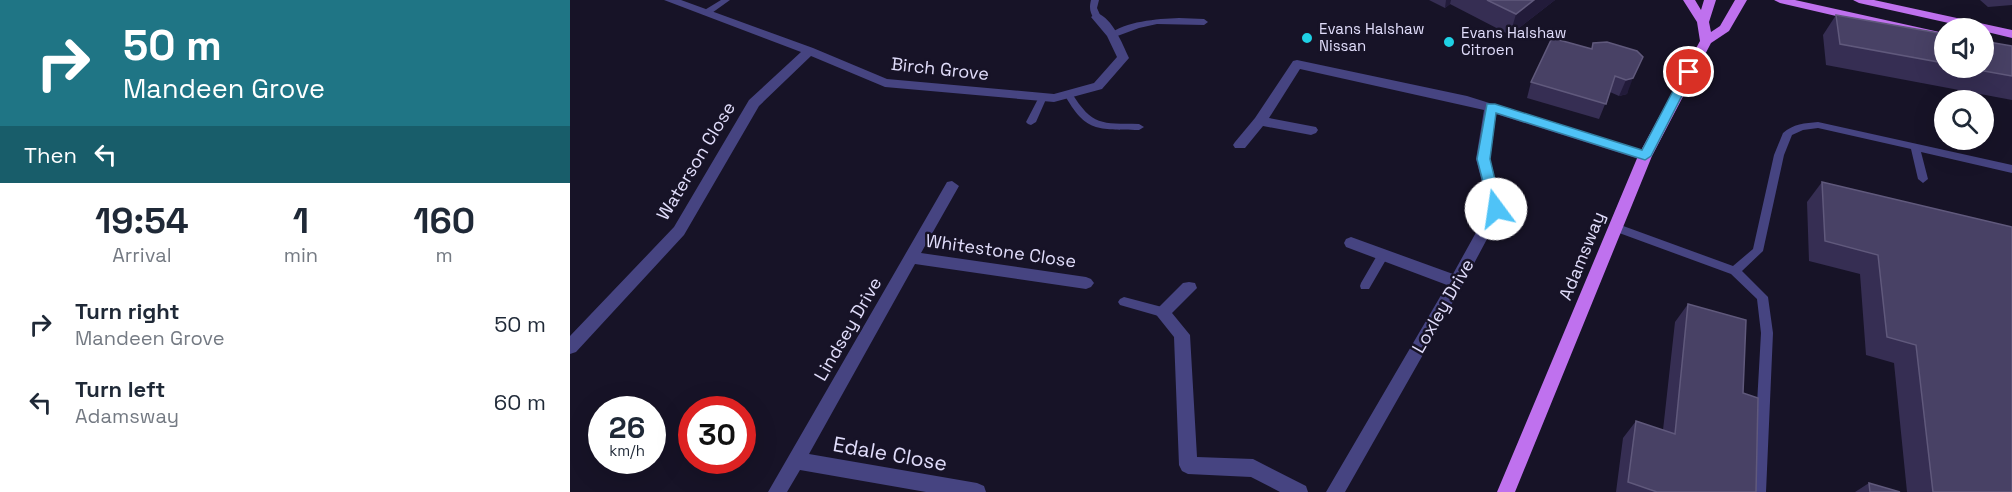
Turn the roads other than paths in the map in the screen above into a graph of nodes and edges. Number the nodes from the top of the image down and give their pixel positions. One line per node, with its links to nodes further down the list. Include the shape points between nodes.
1 (670, 0): 10 (street, Birch Grove)
2 (726, 0): 10 (lane)
3 (1095, 0): 11 (lane)
4 (1689, 0): 13 (main road)
5 (1710, 0): 13 (main road)
6 (1741, 0): 18 (main road, Adamsway, via 1725,27)
7 (1780, 0): 17 (main road)
8 (1815, 0): 14 (main road, via 1872,13)
9 (1859, 0): 15 (main road)
10 (706, 13): 19 (street, Birch Grove)
11 (1097, 17): 16 (street, Birch Grove)
12 (1204, 22): 16 (lane, via 1151,21)
13 (1703, 22): 18 (main road)
14 (1934, 34)
15 (2012, 34)
16 (1112, 35): 20 (street, Birch Grove, via 1123,57 1098,86)
17 (1934, 35)
18 (1706, 41): 29 (main road, Adamsway)
19 (809, 51): 21 (street, Birch Grove, via 885,82); 44 (street, Waterson Close, via 754,103 679,231)
20 (1068, 94): 21 (street, Birch Grove); 25 (lane, via 1088,122)
21 (1043, 97): 24 (lane)
22 (1491, 107): 23 (street, via 1297,64); 29 (street); 38 (street, Loxley Drive, via 1484,159 1496,209)
23 (1260, 120): 26 (street); 27 (street)
24 (1031, 122)
25 (1139, 127)
26 (1311, 130)
27 (1240, 145)
28 (1915, 147): 30 (lane); 31 (lane); 37 (lane, via 1818,125 1788,133 1779,155 1758,251)
29 (1645, 156): 33 (main road, Adamsway)
30 (2012, 170)
31 (1923, 179)
32 (952, 186): 36 (street, Lindsey Drive)
33 (1615, 227): 37 (lane); 50 (main road, Adamsway)
34 (1351, 243): 35 (street)
35 (1383, 255): 38 (street); 40 (lane)
36 (912, 258): 39 (street, Whitestone Close); 45 (street, Lindsey Drive)
37 (1735, 271): 51 (lane, via 1762,297 1767,333)
38 (1457, 282): 49 (street, Loxley Drive)
39 (1086, 283)
40 (1365, 286)
41 (1189, 288): 43 (street)
42 (1124, 302): 43 (lane)
43 (1162, 312): 48 (street, via 1182,335 1188,465 1254,468)
44 (570, 348)
45 (795, 460): 46 (street, Lindsey Drive); 47 (street, Edale Close)
46 (777, 492)
47 (977, 492)
48 (1299, 492)
49 (1335, 492)
50 (1506, 492)
51 (1759, 492)

